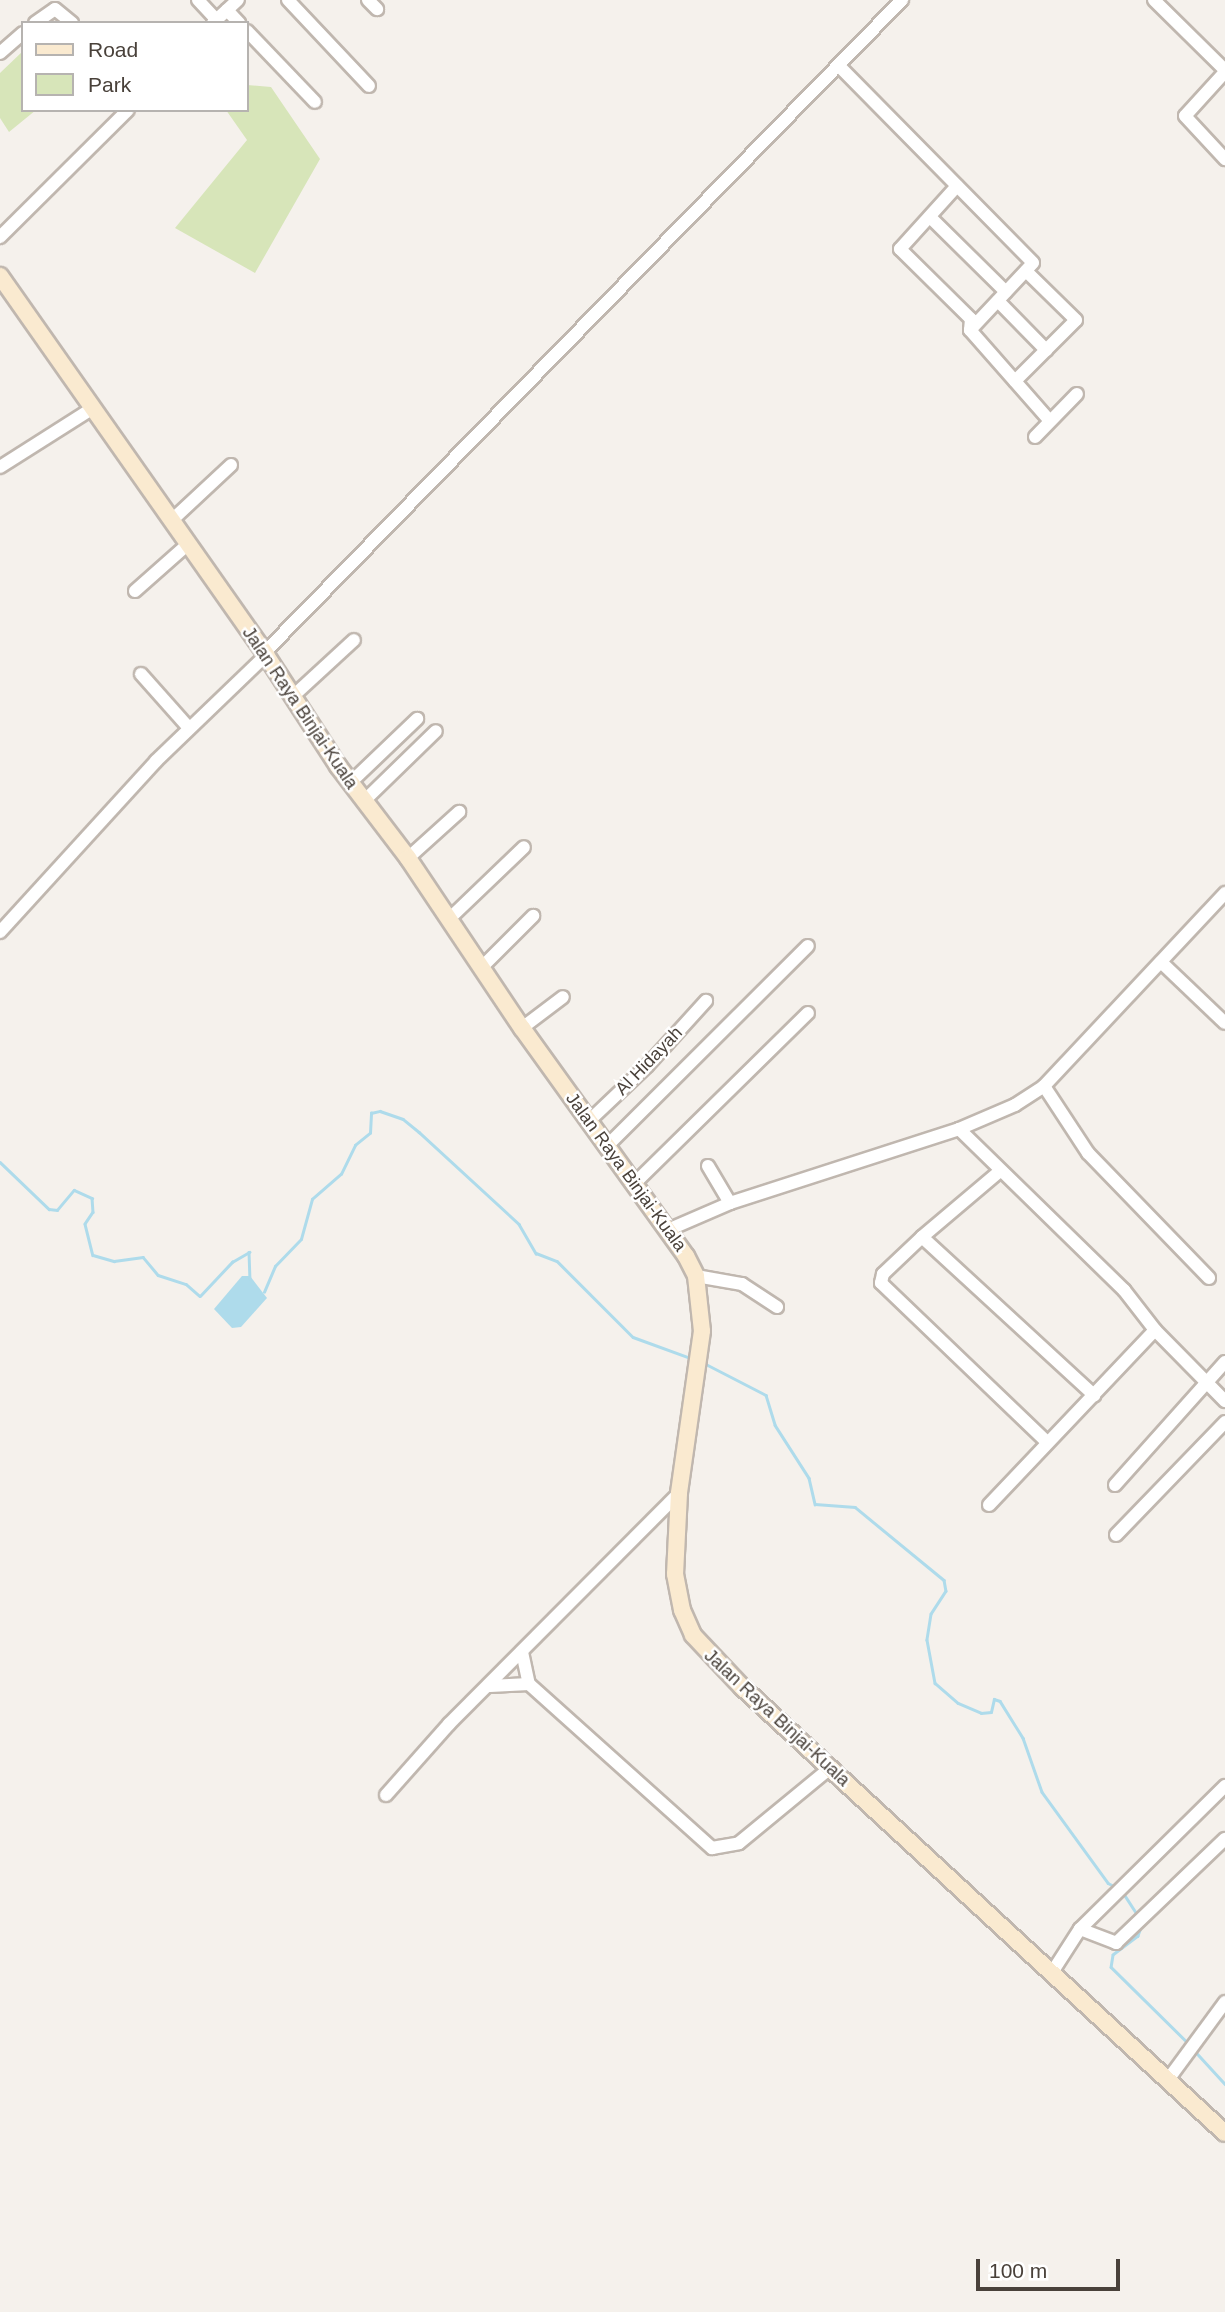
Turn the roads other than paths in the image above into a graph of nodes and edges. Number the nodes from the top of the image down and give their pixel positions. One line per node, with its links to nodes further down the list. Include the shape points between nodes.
1 (198, 0): 9 (street)
2 (238, 0): 6 (street)
3 (288, 0): 16 (street)
4 (902, 0): 14 (street)
5 (1154, 0): 15 (street)
6 (227, 10): 9 (street); 10 (street)
7 (38, 21): 8 (street, via 55,9)
8 (70, 21)
9 (214, 21)
10 (237, 21)
11 (248, 32): 17 (street)
12 (21, 35): 13 (street)
13 (0, 52)
14 (839, 66): 20 (street); 39 (street)
15 (1225, 71): 19 (street, via 1185,116)
16 (369, 86)
17 (314, 102)
18 (126, 112): 22 (street)
19 (1225, 159)
20 (957, 186): 21 (street); 23 (street, via 1033,264)
21 (931, 218): 25 (street); 26 (street, via 900,249 971,319)
22 (0, 237)
23 (1026, 271): 25 (street); 27 (street, via 1076,320)
24 (0, 276): 30 (main road, Jalan Raya Binjai-Kuala)
25 (1002, 296): 26 (street); 27 (street)
26 (970, 330): 28 (street)
27 (1046, 350): 28 (street)
28 (1015, 381): 31 (street)
29 (1077, 394): 31 (street)
30 (93, 408): 34 (street); 35 (main road, Jalan Raya Binjai-Kuala)
31 (1050, 421): 32 (street)
32 (1035, 437)
33 (231, 465): 35 (street)
34 (0, 467)
35 (171, 521): 36 (main road, Jalan Raya Binjai-Kuala)
36 (187, 545): 37 (street); 39 (main road, Jalan Raya Binjai-Kuala)
37 (135, 591)
38 (354, 640): 41 (street)
39 (265, 654): 41 (main road, Jalan Raya Binjai-Kuala); 43 (street)
40 (141, 674): 43 (street)
41 (292, 697): 45 (main road, Jalan Raya Binjai-Kuala)
42 (416, 719): 45 (street)
43 (189, 728): 53 (street)
44 (436, 731): 46 (street)
45 (350, 783): 46 (main road, Jalan Raya Binjai-Kuala)
46 (364, 801): 49 (main road, Jalan Raya Binjai-Kuala)
47 (459, 812): 49 (street)
48 (524, 847): 52 (street)
49 (408, 858): 52 (main road, Jalan Raya Binjai-Kuala)
50 (1225, 893): 55 (street)
51 (533, 916): 56 (street)
52 (448, 920): 56 (main road, Jalan Raya Binjai-Kuala)
53 (0, 932)
54 (808, 946): 65 (street)
55 (1161, 962): 60 (street); 62 (street)
56 (481, 968): 61 (main road, Jalan Raya Binjai-Kuala)
57 (563, 997): 61 (street)
58 (706, 1001): 63 (street, Al Hidayah)
59 (808, 1013): 68 (street)
60 (1225, 1023)
61 (522, 1028): 63 (main road, Jalan Raya Binjai-Kuala)
62 (1044, 1086): 64 (street, via 1015,1105); 73 (street, via 1088,1153)
63 (590, 1120): 65 (main road, Jalan Raya Binjai-Kuala)
64 (958, 1129): 67 (street); 69 (street)
65 (608, 1145): 68 (main road, Jalan Raya Binjai-Kuala)
66 (709, 1166): 69 (street)
67 (1000, 1171): 71 (street); 75 (street, via 1124,1290)
68 (636, 1182): 70 (main road, Jalan Raya Binjai-Kuala)
69 (730, 1203): 70 (street)
70 (670, 1229): 72 (main road, Jalan Raya Binjai-Kuala)
71 (922, 1237): 78 (street); 81 (street, via 883,1274 881,1283)
72 (696, 1276): 74 (street, via 743,1284); 83 (main road, Jalan Raya Binjai-Kuala, via 702,1331)
73 (1209, 1278)
74 (777, 1307)
75 (1155, 1330): 77 (street); 78 (street)
76 (1225, 1362): 77 (street)
77 (1205, 1382): 79 (street); 82 (street)
78 (1094, 1395): 81 (street)
79 (1225, 1401)
80 (1225, 1422): 85 (street)
81 (1047, 1442): 84 (street)
82 (1115, 1485)
83 (679, 1493): 86 (street); 89 (main road, Jalan Raya Binjai-Kuala, via 675,1574 693,1635 706,1654)
84 (989, 1505)
85 (1116, 1535)
86 (522, 1652): 87 (street); 88 (street)
87 (528, 1684): 88 (street); 89 (street, via 712,1848 739,1843)
88 (490, 1686): 91 (street)
89 (829, 1769): 94 (main road, Jalan Raya Binjai-Kuala)
90 (1225, 1786): 93 (street)
91 (386, 1795)
92 (1225, 1839): 93 (street, via 1116,1943)
93 (1080, 1928): 94 (street)
94 (1051, 1973): 96 (main road, Jalan Raya Binjai-Kuala)
95 (1225, 2002): 96 (street)
96 (1167, 2081): 97 (main road, Jalan Raya Binjai-Kuala)
97 (1225, 2133)

